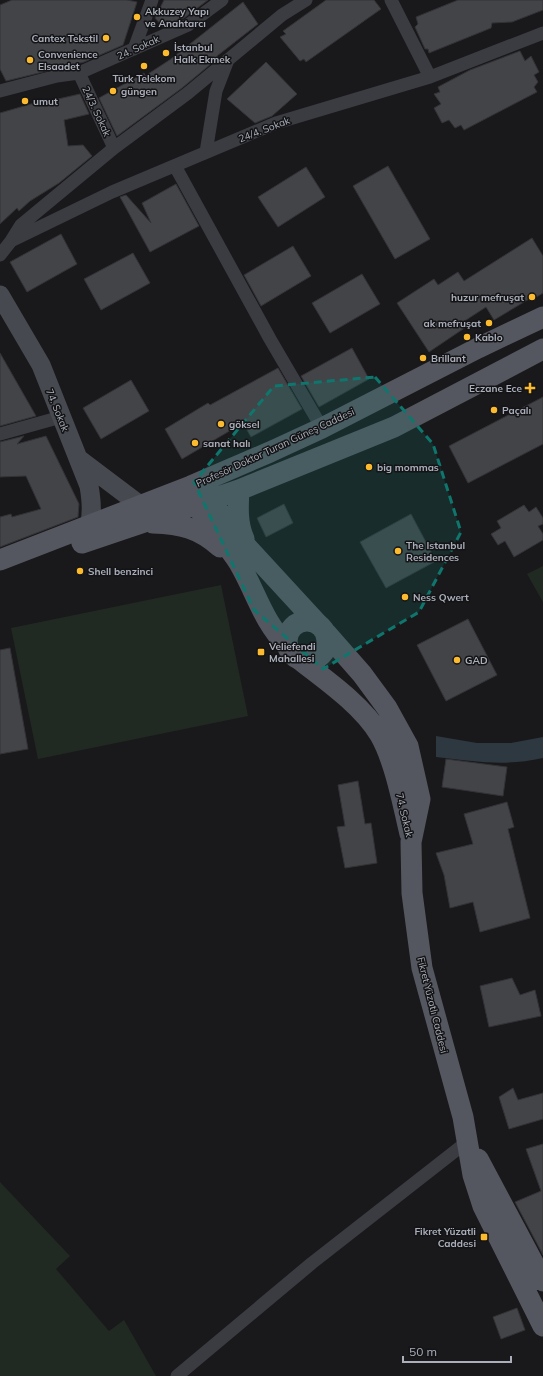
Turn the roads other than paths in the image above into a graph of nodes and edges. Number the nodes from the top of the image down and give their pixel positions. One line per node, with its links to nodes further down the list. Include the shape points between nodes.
1 (152, 0): 6 (street)
2 (222, 0): 6 (street, 24. Sokak, via 188,25)
3 (306, 0): 7 (street, via 282,15)
4 (391, 0): 9 (street)
5 (543, 33): 9 (street, 24/4. Sokak)
6 (134, 49): 8 (street, 24. Sokak)
7 (228, 60): 11 (street); 12 (street, via 216,91)
8 (79, 73): 10 (street, 24. Sokak); 11 (street, 24/3. Sokak)
9 (430, 76): 12 (street, 24/4. Sokak, via 276,123)
10 (0, 91)
11 (114, 148): 14 (street, via 21,225)
12 (206, 152): 13 (street, 24/4. Sokak)
13 (175, 166): 14 (street, 24/4. Sokak, via 112,192); 20 (street)
14 (11, 241): 15 (street, 24/4. Sokak)
15 (0, 255)
16 (0, 295): 19 (main road, 74. Sokak, via 41,365)
17 (543, 317): 20 (main road, Profesör Doktor Turan Güneş Caddesi)
18 (543, 349): 23 (main road, Profesör Doktor Turan Güneş Caddesi, via 394,427)
19 (61, 417): 21 (street); 22 (main road, 74. Sokak)
20 (322, 428): 24 (main road, Profesör Doktor Turan Güneş Caddesi)
21 (0, 434)
22 (79, 459): 25 (main road, 74. Sokak); 26 (main road, via 92,500)
23 (239, 490): 24 (main road, Profesör Doktor Turan Güneş Caddesi); 28 (main road, via 238,510)
24 (198, 497): 25 (main road, Profesör Doktor Turan Güneş Caddesi); 28 (main road)
25 (142, 514): 26 (main road, Profesör Doktor Turan Güneş Caddesi); 27 (main road, Profesör Doktor Turan Güneş Caddesi); 28 (main road, via 195,530)
26 (90, 526): 27 (main road); 29 (main road, Profesör Doktor Turan Güneş Caddesi)
27 (76, 545): 30 (main road, Profesör Doktor Turan Güneş Caddesi)
28 (243, 555): 31 (main road, 74. Sokak); 32 (main road, 74. Sokak, via 262,612)
29 (0, 560)
30 (0, 570)
31 (322, 628): 32 (main road, via 327,646 324,652 313,660); 32 (main road, via 304,621 292,628 287,640); 33 (main road, 74. Sokak, via 388,708 408,746 420,800)
32 (294, 654): 33 (main road, 74. Sokak, via 362,712 380,735 395,774)
33 (412, 842): 34 (main road, Fikret Yüzatlı Caddesi, via 412,893 422,968)
34 (468, 1141): 35 (main road); 36 (main road, via 473,1175 483,1206); 37 (street, via 312,1263)
35 (543, 1282)
36 (543, 1326)
37 (177, 1376)

